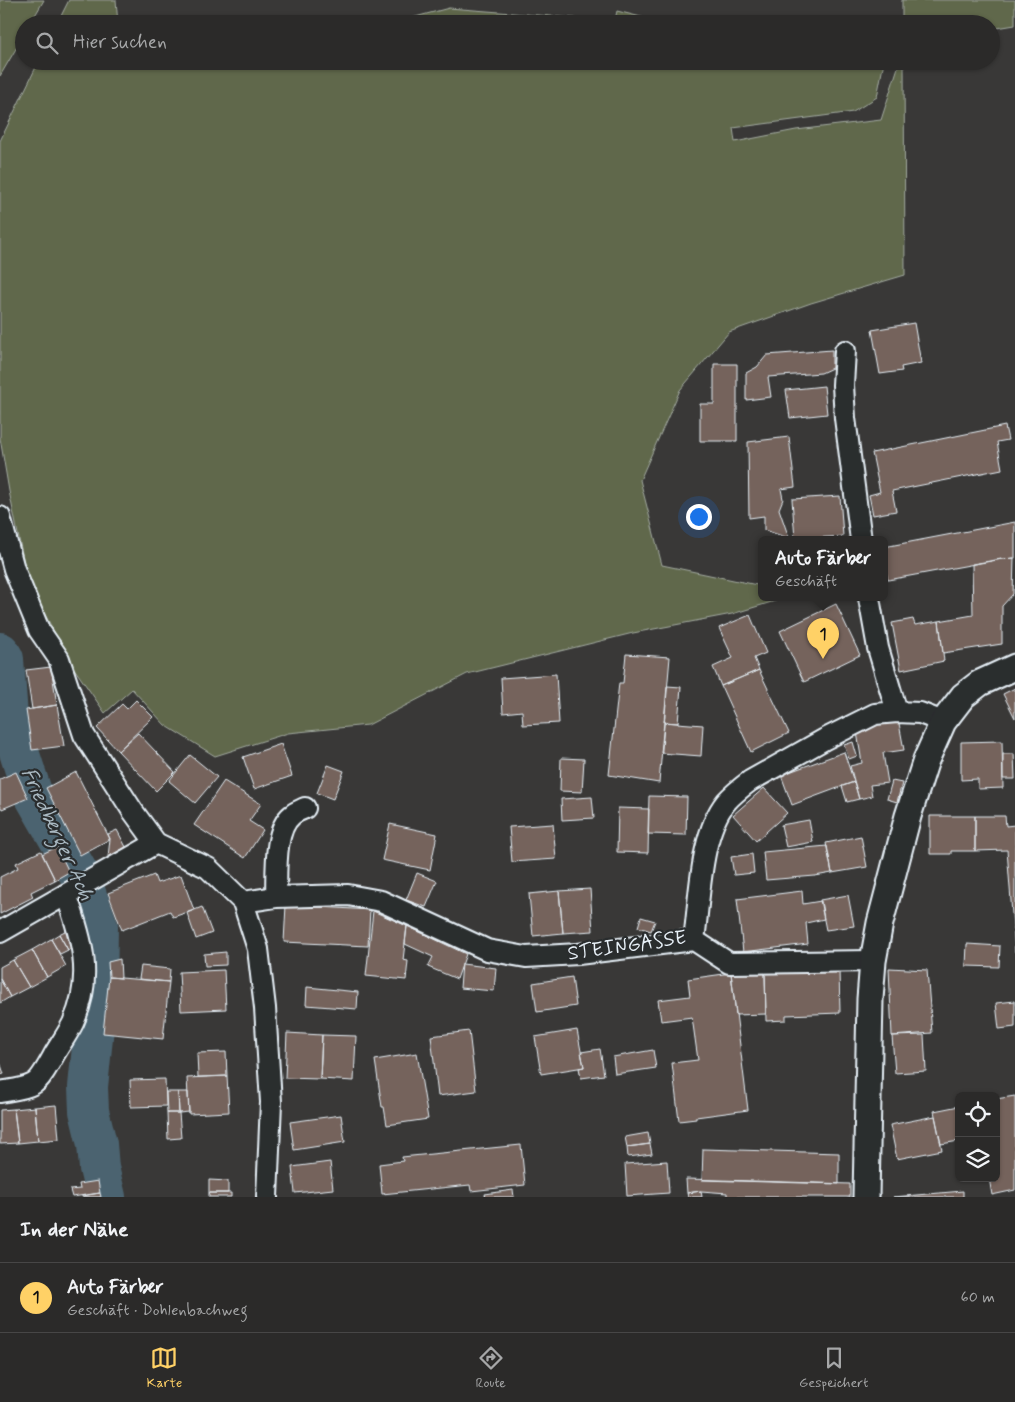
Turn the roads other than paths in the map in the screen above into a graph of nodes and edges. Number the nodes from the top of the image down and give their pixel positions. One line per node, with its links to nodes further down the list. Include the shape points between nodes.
1 (845, 351): 3 (street, via 845,418)
2 (0, 517): 9 (street, via 14,569 39,630 59,659 84,735)
3 (860, 536)
4 (870, 601): 6 (street, via 878,648)
5 (1015, 667): 7 (street, via 980,683 964,696)
6 (897, 712): 7 (street, STEINGASSE, via 920,713); 14 (street, STEINGASSE, via 875,714 825,739 750,781 727,800 714,821 705,852)
7 (944, 722): 15 (street, via 926,760 908,816)
8 (305, 808): 11 (street, via 290,815 282,830 277,856)
9 (156, 843): 10 (street); 12 (street, via 208,868)
10 (68, 892): 13 (street); 16 (street, via 84,955 81,1000 72,1024 35,1084)
11 (276, 897): 12 (street, STEINGASSE); 14 (street, STEINGASSE, via 348,895 381,901 487,950 526,957)
12 (243, 902): 17 (street, via 258,949 265,1008 271,1102)
13 (0, 932)
14 (694, 940): 15 (street, via 729,963)
15 (873, 961): 18 (street)
16 (0, 1092)
17 (267, 1197)
18 (866, 1197)

